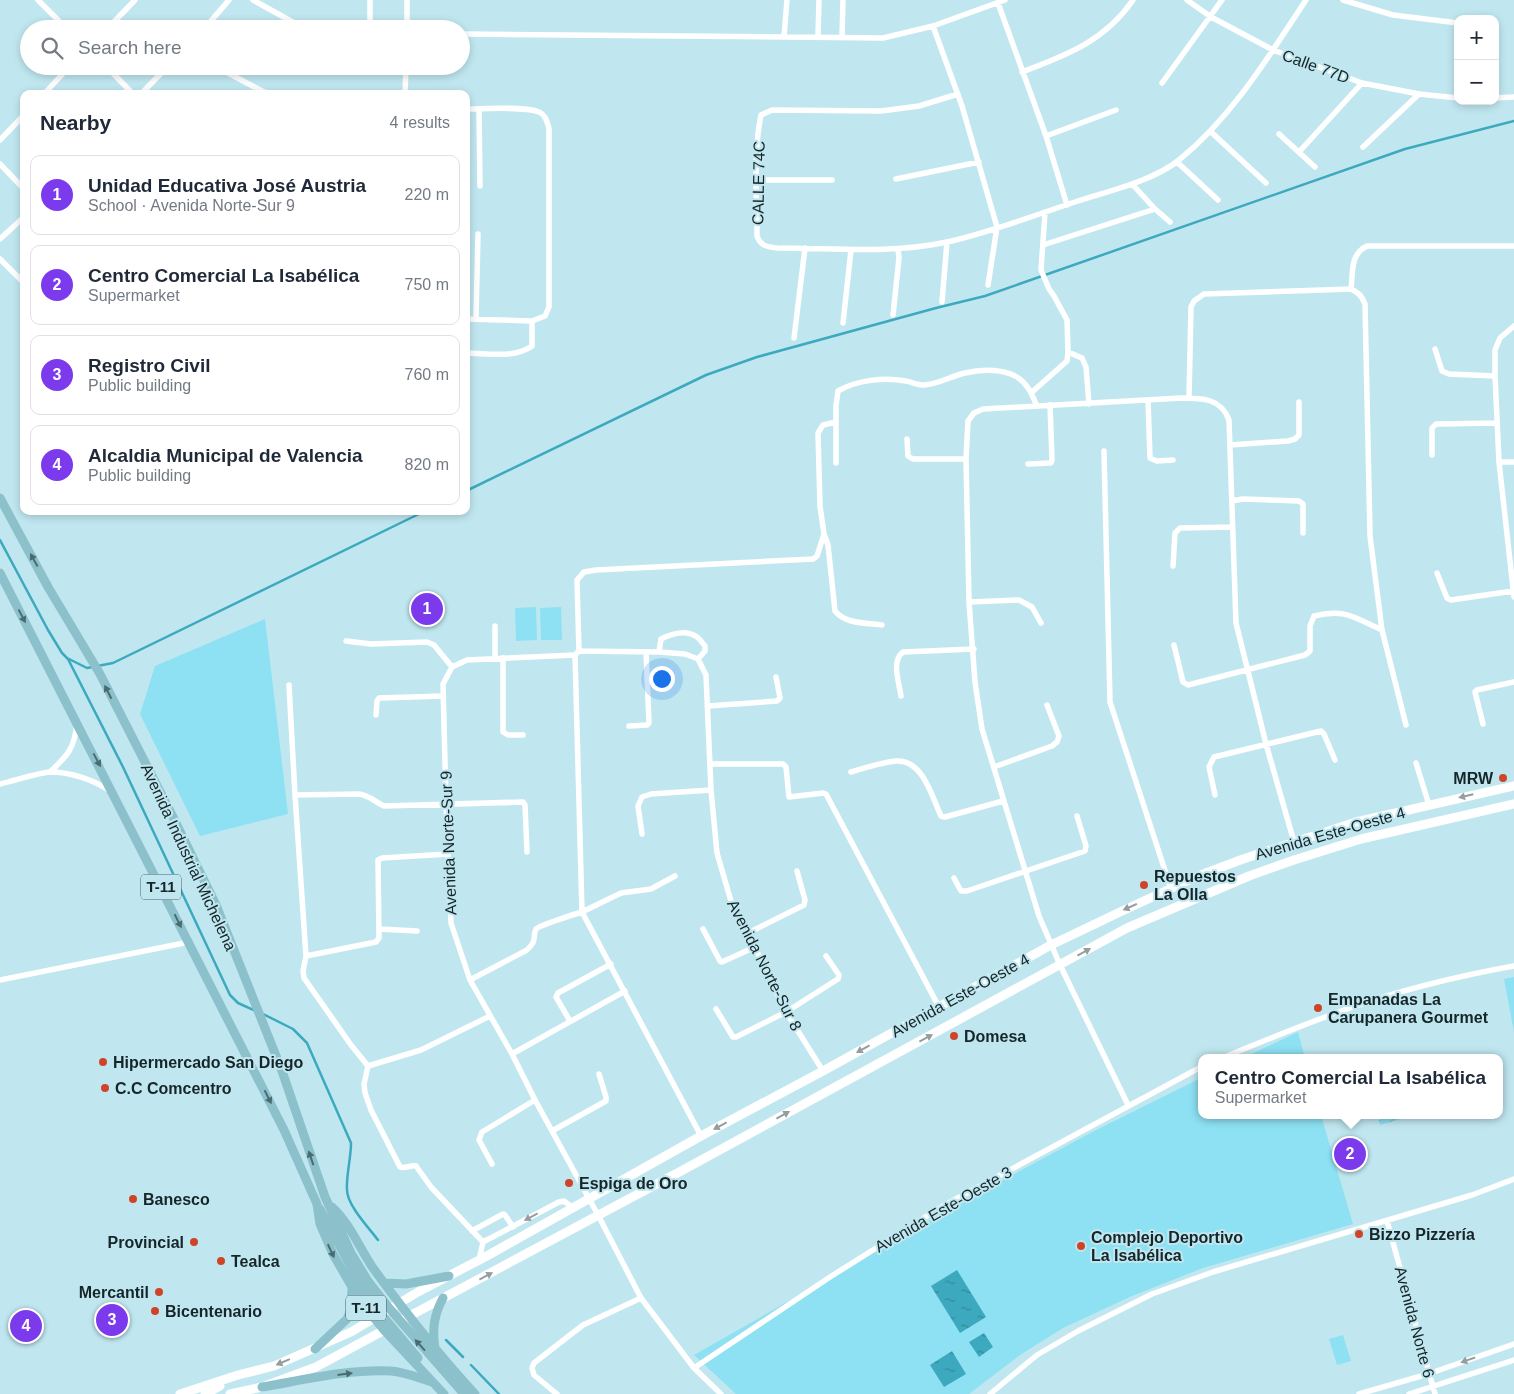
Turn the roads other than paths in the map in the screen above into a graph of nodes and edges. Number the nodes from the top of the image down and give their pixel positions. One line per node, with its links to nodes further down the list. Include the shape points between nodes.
1 (38, 0): 17 (street)
2 (135, 0): 18 (street)
3 (229, 0): 19 (street)
4 (253, 0): 20 (street)
5 (370, 0): 21 (street)
6 (407, 0): 22 (street)
7 (787, 0): 26 (street)
8 (819, 0): 27 (street)
9 (843, 0): 28 (street)
10 (1133, 0): 30 (street, via 1124,14 1098,38 1070,54)
11 (1187, 0): 16 (street, Calle 77D)
12 (1222, 0): 16 (street)
13 (1306, 0): 29 (street)
14 (1343, 0): 23 (street, via 1393,14)
15 (1002, 2): 24 (street); 30 (street)
16 (1211, 17): 29 (street, Calle 77D); 36 (street)
17 (59, 20)
18 (116, 20)
19 (212, 20)
20 (289, 20)
21 (370, 20)
22 (407, 20)
23 (1454, 22)
24 (933, 26): 28 (street, via 883,38); 43 (street)
25 (470, 34): 26 (street)
26 (784, 36): 27 (street)
27 (818, 37): 28 (street)
28 (842, 37)
29 (1273, 50): 37 (street, Calle 77D); 52 (street)
30 (1022, 72): 54 (street)
31 (62, 75): 38 (street)
32 (115, 75): 39 (street)
33 (159, 75): 40 (street)
34 (232, 75): 41 (street)
35 (406, 75): 42 (street)
36 (1162, 83)
37 (1362, 84): 44 (street, Calle 77D); 57 (street)
38 (48, 90)
39 (130, 90)
40 (145, 90)
41 (260, 90)
42 (405, 90)
43 (958, 94): 58 (street); 63 (street, CALLE 74C, via 919,106 882,111 772,110 762,115 759,128)
44 (1419, 94): 46 (street, Calle 77D); 56 (street)
45 (1514, 97): 47 (street)
46 (1454, 98)
47 (1499, 98)
48 (470, 109): 49 (street)
49 (479, 109): 68 (street); 92 (street, via 539,112 546,118 549,128 549,307 545,316)
50 (1116, 110): 54 (street)
51 (20, 119): 55 (street)
52 (1210, 132): 59 (street); 65 (street)
53 (1279, 134): 57 (street)
54 (1046, 136): 70 (street)
55 (0, 140)
56 (1362, 147)
57 (1299, 152): 61 (street)
58 (979, 162): 62 (street); 75 (street)
59 (1177, 162): 66 (street); 69 (street)
60 (0, 164): 67 (street)
61 (1315, 167)
62 (896, 179)
63 (757, 180): 64 (street); 81 (street, CALLE 74C, via 759,242 777,248)
64 (832, 180)
65 (1266, 183)
66 (1132, 184): 70 (street); 71 (street)
67 (20, 185)
68 (480, 186)
69 (1218, 200)
70 (1067, 204): 72 (street)
71 (1155, 210): 74 (street); 79 (street)
72 (1045, 213): 75 (street); 79 (street)
73 (20, 221): 77 (street)
74 (1170, 222)
75 (997, 227): 78 (street); 86 (street)
76 (478, 234): 90 (street)
77 (0, 239)
78 (947, 242): 82 (street); 88 (street)
79 (1043, 245): 97 (street, via 1041,270 1067,320)
80 (1514, 246): 87 (street, via 1367,246 1354,257)
81 (805, 248): 83 (street); 95 (street)
82 (898, 248): 83 (street); 89 (street)
83 (851, 250): 93 (street)
84 (0, 259): 85 (street)
85 (20, 279)
86 (988, 285)
87 (1351, 289): 101 (street, via 1204,294 1198,297 1191,307); 132 (street, via 1365,304 1370,536)
88 (942, 302)
89 (893, 314)
90 (476, 318): 91 (street); 92 (street)
91 (470, 319)
92 (532, 321): 98 (street, via 532,346 524,352)
93 (843, 323)
94 (1514, 326): 99 (street, via 1500,338)
95 (794, 338)
96 (1435, 349): 99 (street, via 1442,371 1448,374)
97 (1068, 352): 100 (street, via 1067,361); 104 (street, via 1082,358 1086,367)
98 (470, 353)
99 (1495, 376): 108 (street)
100 (1031, 393): 106 (street); 107 (street, via 1028,386 1017,378 992,370 964,373 917,385 907,381 874,380 838,391)
101 (1189, 398): 102 (street); 110 (street, via 1214,402 1226,411)
102 (1148, 400): 104 (street); 114 (street, via 1150,458)
103 (1299, 402): 110 (street, via 1299,435 1295,439)
104 (1090, 404): 105 (street)
105 (1050, 405): 106 (street); 118 (street, via 1051,464)
106 (1036, 406): 113 (street, via 983,408 974,413 968,421)
107 (836, 422): 117 (street); 123 (street, via 823,425 818,438)
108 (1497, 423): 112 (street, via 1436,424 1432,428); 115 (street)
109 (907, 440): 113 (street, via 908,456 913,459)
110 (1230, 445): 120 (street)
111 (1104, 451): 183 (street, via 1110,702)
112 (1432, 455)
113 (966, 459): 128 (street)
114 (1173, 460)
115 (1499, 462): 116 (street); 127 (street)
116 (1514, 462)
117 (836, 463)
118 (1028, 464)
119 (0, 498): 219 (main road, Avenida Industrial Michelena / T-11, one-way to 119, via 267,1033 216,906 100,674)
120 (1232, 501): 121 (street); 122 (street, via 1299,501 1303,504)
121 (1232, 527): 124 (street, via 1180,528 1175,532); 143 (street, via 1236,623)
122 (1303, 533)
123 (824, 534): 130 (street, via 835,611 848,620); 138 (street, via 813,559 584,572 577,580)
124 (1174, 566)
125 (0, 573): 152 (main road, T-11, one-way to 152)
126 (1437, 573): 127 (street, via 1447,598 1451,600)
127 (1514, 594)
128 (970, 602): 129 (street, via 1019,600 1032,607); 135 (street)
129 (1041, 623)
130 (882, 625)
131 (495, 626): 139 (street)
132 (1382, 630): 143 (street, via 1345,613 1314,616 1310,626 1310,651 1306,656); 154 (street)
133 (346, 641): 142 (street, via 371,644 427,642 434,645)
134 (1174, 645): 143 (street, via 1185,684)
135 (974, 649): 148 (street, via 903,652 898,655 896,662); 161 (street, via 982,729)
136 (646, 652): 137 (street); 138 (street); 155 (street, via 649,723)
137 (659, 652): 141 (street, via 685,654); 141 (street, via 660,639 687,633 697,636 705,646)
138 (577, 653): 140 (street); 184 (street)
139 (495, 658): 140 (street); 142 (street, via 467,660)
140 (503, 658): 156 (street, via 503,732)
141 (698, 659): 150 (street, Avenida Norte-Sur 8, via 706,674)
142 (452, 667): 147 (street, Avenida Norte-Sur 9, via 443,684)
143 (1248, 670): 157 (street)
144 (776, 677): 150 (street, via 780,698 777,701)
145 (1514, 682): 153 (street, via 1475,692)
146 (289, 684): 168 (street)
147 (443, 696): 151 (street, via 379,698); 171 (street, Avenida Norte-Sur 9)
148 (901, 696)
149 (1047, 705): 161 (street, via 1059,736 1057,742)
150 (708, 706): 160 (street, Avenida Norte-Sur 8)
151 (376, 715)
152 (77, 722): 162 (street, via 74,742 65,758); 167 (main road, T-11, one-way to 167)
153 (1483, 724)
154 (1406, 725)
155 (629, 726)
156 (523, 735)
157 (1266, 744): 158 (street, via 1321,731); 169 (street, via 1214,757 1209,767); 176 (street)
158 (1335, 760)
159 (1416, 763): 173 (street)
160 (710, 764): 166 (street, Avenida Norte-Sur 8); 200 (street, via 783,764 786,766 789,797 826,794)
161 (994, 767): 170 (street)
162 (50, 772): 164 (street); 167 (street, via 77,776)
163 (851, 772): 170 (street, via 898,761 912,766 922,776 941,816 946,817)
164 (0, 784)
165 (1514, 786): 173 (main road, Avenida Este-Oeste 4, one-way to 173)
166 (711, 790): 175 (street, via 642,797 638,806); 188 (street, Avenida Norte-Sur 8, via 717,853 733,908)
167 (114, 793): 189 (main road, T-11, one-way to 189)
168 (295, 795): 171 (street, via 366,794 384,806); 192 (street)
169 (1215, 795)
170 (1003, 801): 180 (street)
171 (446, 803): 177 (street, via 523,802); 178 (street, Avenida Norte-Sur 9)
172 (1514, 804): 195 (main road, one-way to 172, via 1127,928 1249,876 1361,839)
173 (1429, 805): 176 (main road, Avenida Este-Oeste 4, via 1356,822)
174 (1077, 816): 180 (street, via 1085,851)
175 (642, 834)
176 (1294, 842): 183 (main road, Avenida Este-Oeste 4, via 1242,859)
177 (527, 852)
178 (448, 854): 185 (street, via 378,860); 198 (street, Avenida Norte-Sur 9, via 451,923)
179 (797, 871): 188 (street, via 804,905)
180 (1025, 873): 182 (street, via 967,891 961,891); 190 (street)
181 (675, 876): 184 (street, via 654,888 620,893)
182 (954, 878)
183 (1171, 889): 190 (main road, Avenida Este-Oeste 4, one-way to 190)
184 (582, 912): 194 (street); 198 (street, via 539,926 527,950)
185 (379, 929): 187 (street); 192 (street, via 376,942)
186 (702, 929): 191 (street, via 722,962)
187 (417, 931)
188 (748, 933): 191 (street, Avenida Norte-Sur 8)
189 (188, 942): 197 (street); 218 (main road, T-11, one-way to 218, via 284,1130)
190 (1051, 945): 195 (street); 200 (main road, Avenida Este-Oeste 4)
191 (755, 947): 202 (street, Avenida Norte-Sur 8)
192 (306, 956): 207 (street, via 304,978)
193 (826, 956): 202 (street, via 838,979)
194 (611, 964): 199 (street); 204 (street, via 558,993 556,997)
195 (1060, 965): 212 (street); 221 (main road, one-way to 195)
196 (1514, 966): 206 (street, via 1376,999)
197 (0, 980)
198 (470, 980): 203 (street, Avenida Norte-Sur 9)
199 (625, 991): 204 (street); 214 (street)
200 (939, 1006): 209 (main road, Avenida Este-Oeste 4, one-way to 209)
201 (716, 1010): 202 (street, via 733,1037)
202 (786, 1012): 209 (street, Avenida Norte-Sur 8)
203 (490, 1016): 205 (street, Avenida Norte-Sur 9); 207 (street, via 421,1050)
204 (570, 1021): 205 (street)
205 (512, 1054): 211 (street, Avenida Norte-Sur 9)
206 (1232, 1054)
207 (368, 1066): 224 (street, via 364,1093 400,1167 416,1166 430,1187)
208 (1198, 1069): 212 (street, Avenida Este-Oeste 3)
209 (823, 1071): 214 (main road, Avenida Este-Oeste 4, one-way to 214)
210 (599, 1074): 213 (street, via 606,1101)
211 (535, 1100): 213 (street, Avenida Norte-Sur 9); 215 (street, via 482,1132 479,1140)
212 (1128, 1105): 241 (street, Avenida Este-Oeste 3, via 943,1206)
213 (552, 1131): 217 (street, Avenida Norte-Sur 9)
214 (702, 1136): 217 (main road, Avenida Este-Oeste 4)
215 (492, 1164)
216 (1514, 1179): 222 (street)
217 (589, 1199): 220 (main road, Avenida Este-Oeste 4); 221 (street, Avenida Norte-Sur 9)
218 (317, 1204): 226 (main road, T-11); 230 (main road, T-11, one-way to 230, via 320,1224)
219 (328, 1204): 226 (main road, T-11); 229 (main road, Avenida Industrial Michelena / T-11, via 339,1213)
220 (573, 1208): 223 (street, one-way to 223, via 564,1201 559,1202); 227 (main road, Avenida Este-Oeste 4)
221 (598, 1215): 231 (main road, one-way to 221); 232 (street, Avenida Norte-Sur 9)
222 (1388, 1220): 242 (street, Avenida Norte 6); 256 (street, via 1213,1272 1152,1294 1037,1355)
223 (513, 1227): 224 (street, via 503,1214); 225 (street)
224 (472, 1231): 225 (street)
225 (483, 1242): 227 (street)
226 (347, 1254): 251 (main road, T-11, via 360,1284 380,1313); 252 (main road, T-11, one-way to 226)
227 (479, 1260): 228 (main road, Avenida Este-Oeste 4)
228 (449, 1276): 229 (main road, T-11, via 406,1284); 233 (main road, Avenida Este-Oeste 4)
229 (384, 1282): 233 (main road, Avenida Industrial Michelena / T-11)
230 (352, 1287): 235 (main road, T-11); 239 (main road, via 351,1310 347,1319)
231 (442, 1298): 234 (main road); 238 (main road, via 433,1326)
232 (640, 1298): 241 (street, Avenida Norte-Sur 9); 254 (street, via 584,1325 534,1363 534,1375)
233 (399, 1304): 234 (main road, Avenida Industrial Michelena / T-11); 235 (main road, Avenida Este-Oeste 4)
234 (409, 1317): 236 (main road); 238 (main road, Avenida Industrial Michelena / T-11)
235 (375, 1318): 236 (main road, T-11); 239 (main road, Avenida Este-Oeste 4)
236 (384, 1330): 244 (main road, T-11); 245 (main road, via 316,1367)
237 (1514, 1344): 242 (street, one-way to 242)
238 (435, 1348): 253 (main road, Avenida Industrial Michelena / T-11)
239 (315, 1349): 243 (main road, Avenida Este-Oeste 4, one-way to 243, via 274,1366)
240 (1514, 1360): 246 (street)
241 (694, 1368): 255 (street, Avenida Norte-Sur 9)
242 (1428, 1374): 246 (street, Avenida Norte 6); 257 (street)
243 (238, 1375): 247 (main road); 248 (main road, via 235,1380)
244 (434, 1382): 245 (main road, one-way to 244, via 381,1371 404,1373); 250 (main road, T-11)
245 (262, 1387): 249 (main road)
246 (1433, 1387): 258 (street); 259 (street, Avenida Norte 6)
247 (180, 1394)
248 (205, 1394)
249 (230, 1394)
250 (444, 1394)
251 (452, 1394)
252 (464, 1394)
253 (475, 1394)
254 (557, 1394)
255 (720, 1394)
256 (990, 1394)
257 (1359, 1394)
258 (1409, 1394)
259 (1435, 1394)

